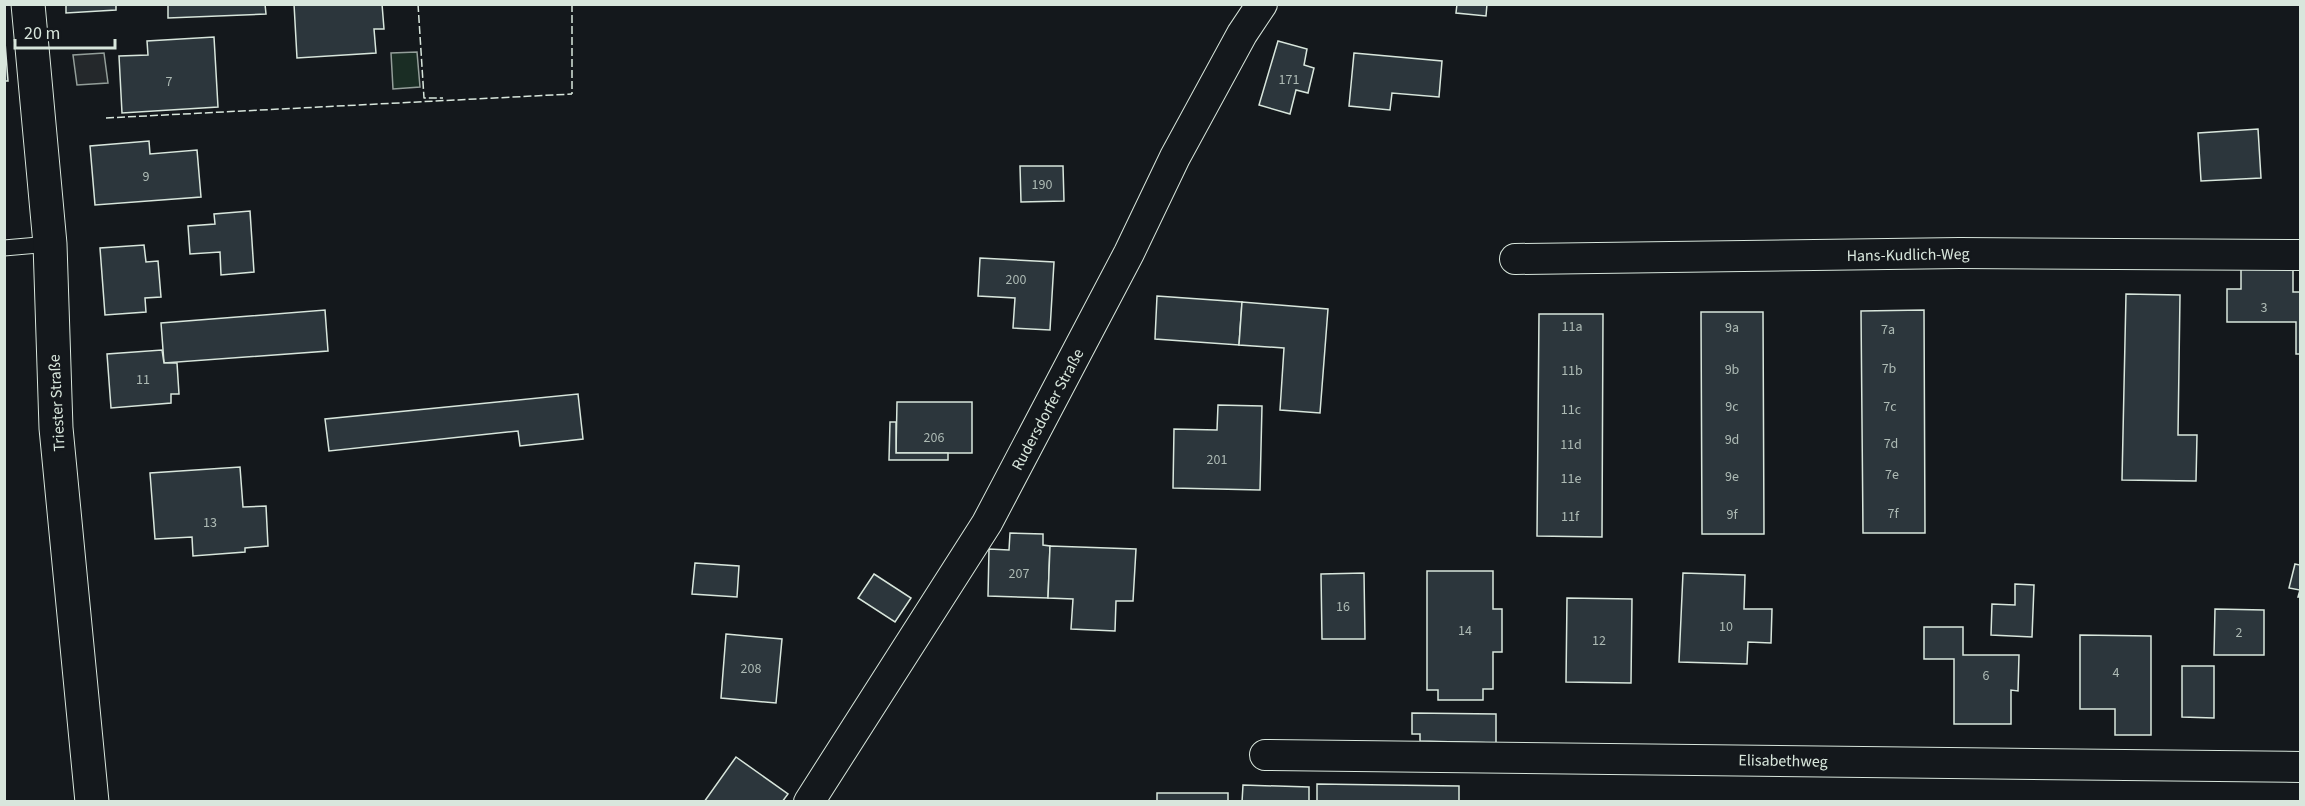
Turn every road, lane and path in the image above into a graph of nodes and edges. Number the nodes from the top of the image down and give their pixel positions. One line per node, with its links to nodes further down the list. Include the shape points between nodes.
1 (28, 4): 3 (street, Triester Straße)
2 (1262, 4): 10 (street, Rudersdorfer Straße, via 1175,157 987,523)
3 (50, 244): 4 (lane); 9 (street, Triester Straße, via 56,428)
4 (4, 248)
5 (2301, 255): 6 (street, Hans-Kudlich-Weg, via 1960,253)
6 (1515, 259)
7 (1265, 755): 8 (street, Elisabethweg)
8 (2301, 767)
9 (92, 801)
10 (810, 801)

